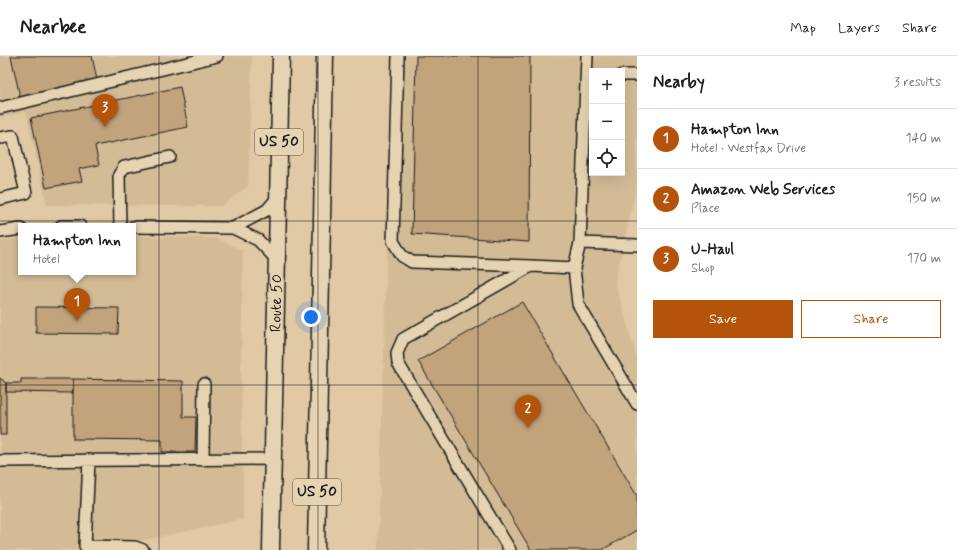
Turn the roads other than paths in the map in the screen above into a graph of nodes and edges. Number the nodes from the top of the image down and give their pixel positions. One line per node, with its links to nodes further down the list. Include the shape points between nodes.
1 (217, 56): 9 (street)
2 (281, 56): 12 (highway, Route 50 / US 50)
3 (325, 56): 32 (highway, US 50)
4 (398, 56): 22 (street, via 393,241 402,256 412,262)
5 (586, 56): 6 (street)
6 (589, 74): 19 (street)
7 (625, 74): 8 (street)
8 (637, 75)
9 (0, 108)
10 (0, 138): 13 (street, via 14,136 26,193)
11 (170, 157): 14 (street, via 124,167 119,175)
12 (278, 197): 16 (street, via 266,210); 21 (highway, Route 50 / US 50)
13 (0, 199)
14 (120, 223)
15 (136, 227): 16 (street)
16 (233, 228): 21 (street, via 258,240)
17 (18, 229): 18 (street)
18 (0, 232)
19 (580, 243): 20 (street); 23 (street)
20 (637, 245)
21 (277, 260): 26 (highway, Route 50 / US 50)
22 (531, 266): 23 (street); 33 (street, via 403,339 397,353 398,363)
23 (574, 268): 25 (street, via 578,304)
24 (204, 384): 28 (street)
25 (637, 404)
26 (273, 459): 28 (street); 31 (highway, Route 50 / US 50)
27 (89, 460): 28 (street); 29 (street); 30 (street, via 86,546 135,547)
28 (203, 460)
29 (0, 461)
30 (143, 550)
31 (271, 550)
32 (316, 550)
33 (510, 550)

